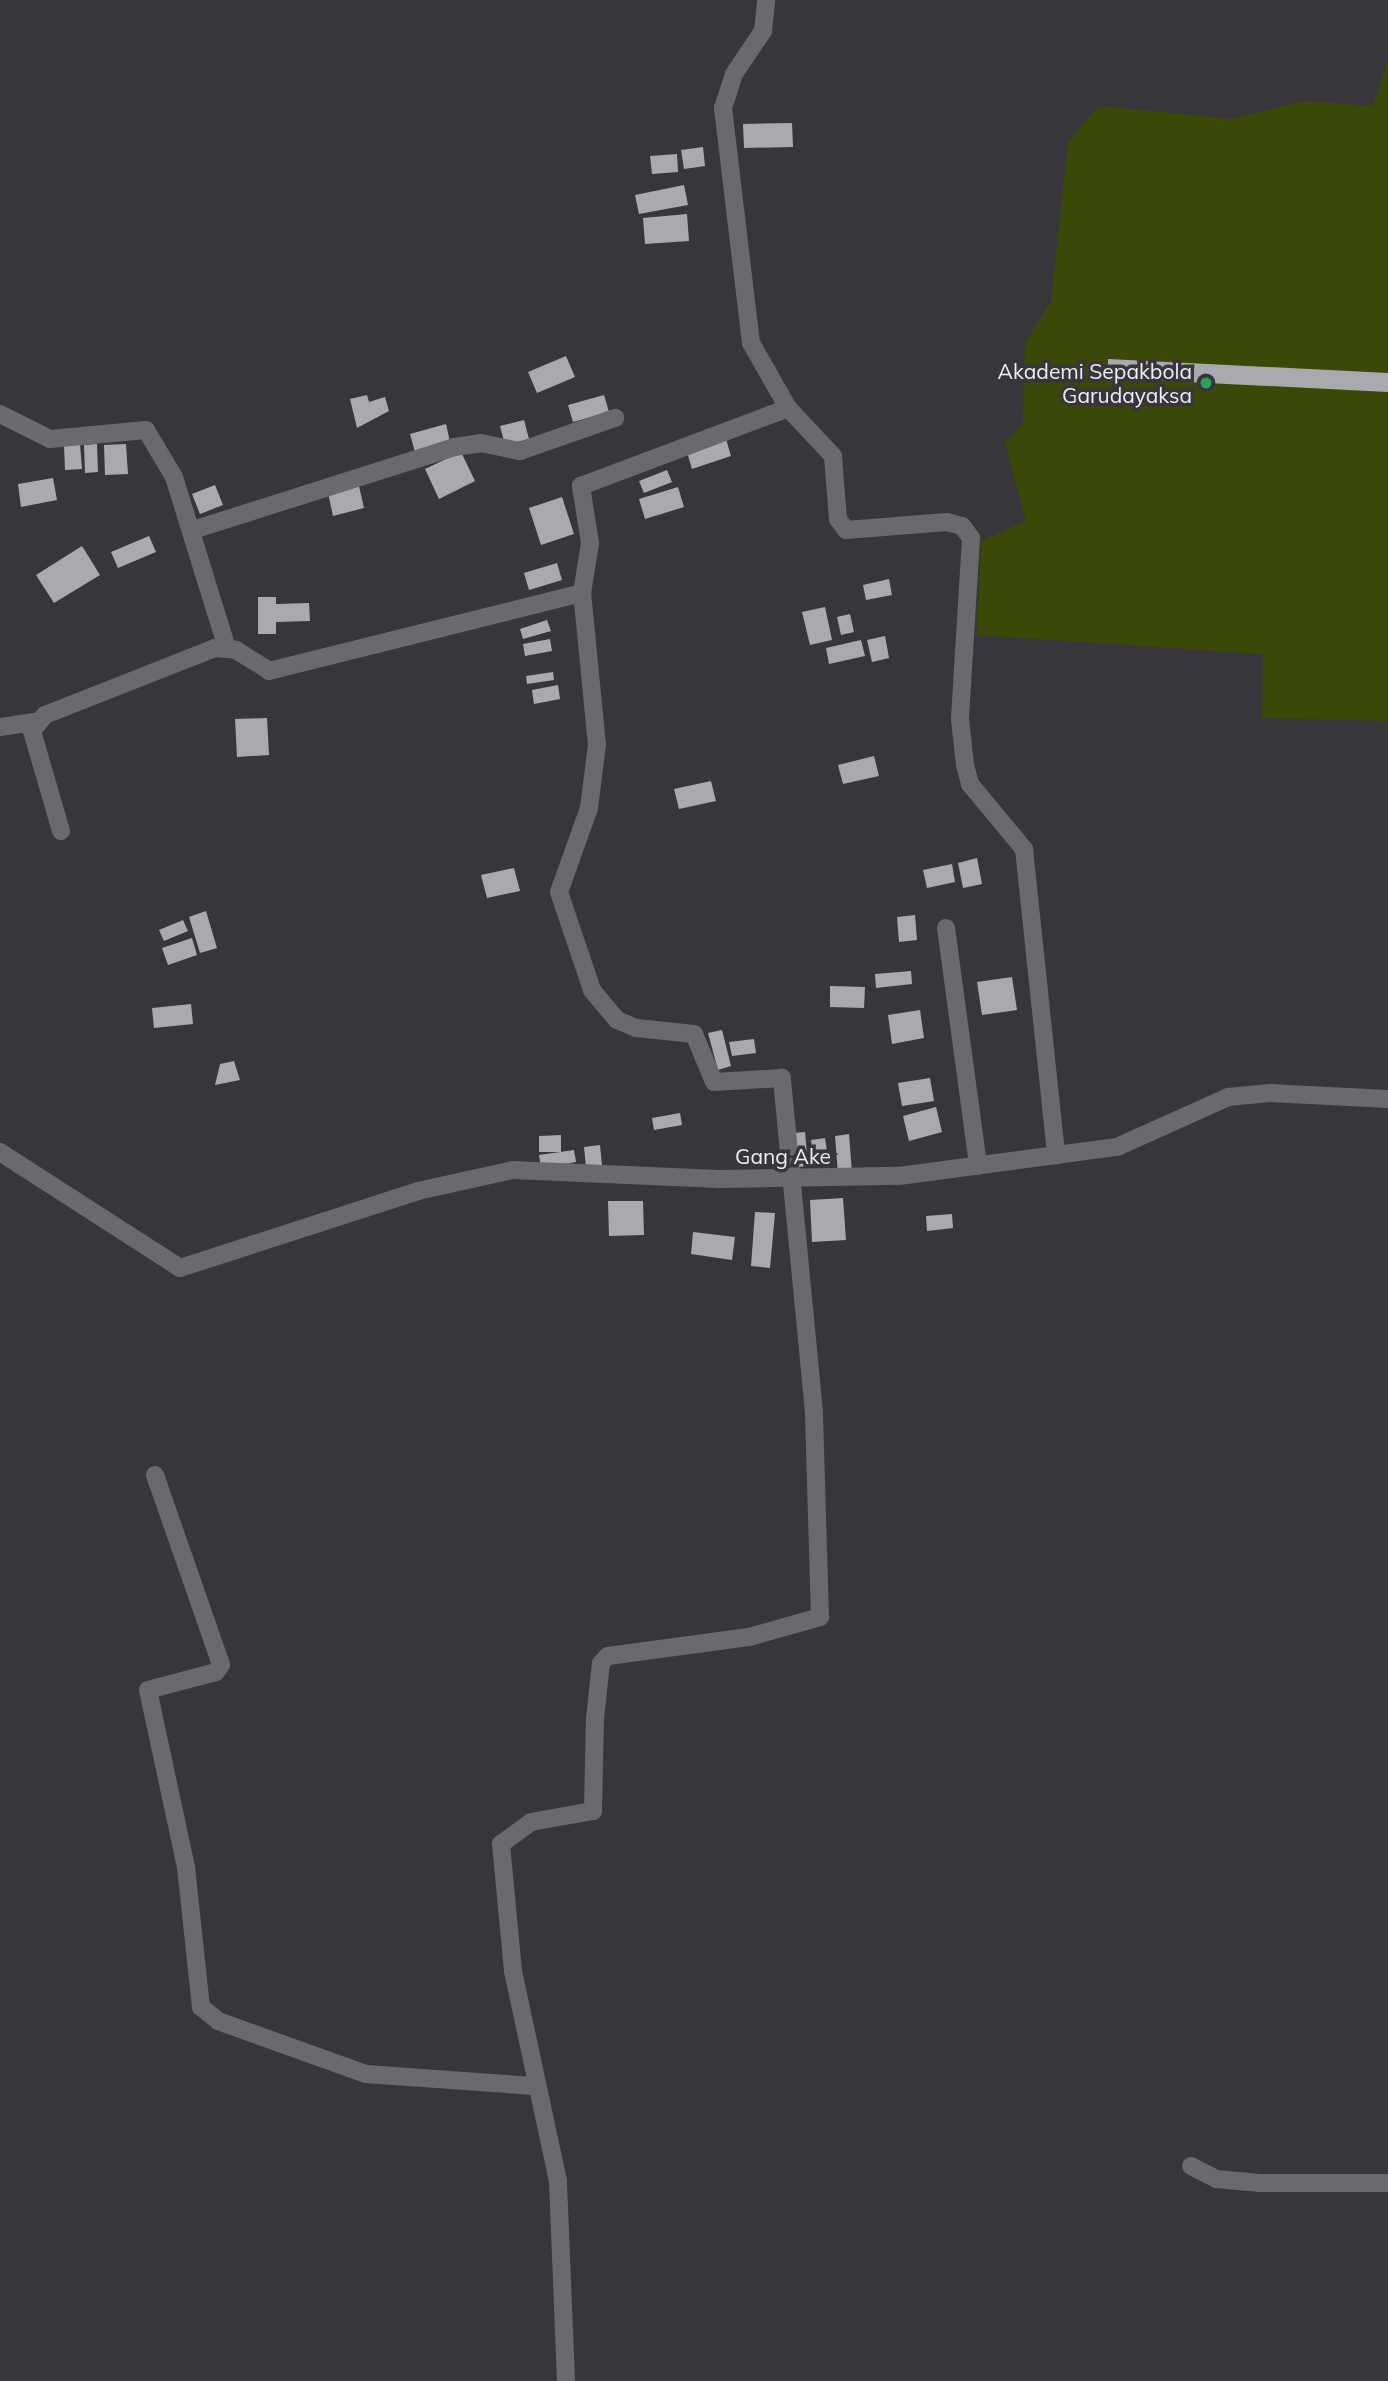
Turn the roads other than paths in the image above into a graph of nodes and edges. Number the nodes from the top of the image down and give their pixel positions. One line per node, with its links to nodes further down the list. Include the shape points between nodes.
1 (766, 0): 2 (street, via 763,31 737,67 723,108 751,343)
2 (788, 408): 6 (street, via 585,482 580,492 590,543); 14 (street, via 833,456 838,519 846,530 947,522 971,538 960,719 965,765 970,784 1024,849)
3 (0, 414): 5 (street, via 50,439 146,430 174,477)
4 (615, 418): 5 (street, via 520,451 481,443 454,447)
5 (193, 530): 7 (street)
6 (582, 593): 7 (street, via 269,671); 16 (street, via 597,745 589,808 559,892 592,990 617,1020 636,1028 694,1034 714,1082 782,1078)
7 (227, 648): 8 (street, via 126,679)
8 (40, 722): 9 (street); 10 (street, via 33,731 35,748)
9 (0, 727)
10 (61, 831)
11 (946, 928): 15 (street)
12 (1388, 1098): 14 (street, Gang Ake, via 1270,1093 1228,1097 1117,1147)
13 (0, 1152): 16 (street, Gang Ake, via 180,1268 418,1191 513,1170)
14 (1056, 1155): 15 (street, Gang Ake)
15 (978, 1166): 16 (street, Gang Ake)
16 (796, 1179): 18 (street, via 814,1412 820,1617 749,1637 627,1649 601,1663 593,1811 531,1822 500,1844 513,1971)
17 (155, 1475): 18 (street, via 221,1665 216,1672 148,1690 186,1867 201,2007 218,2021 366,2074)
18 (535, 2086): 21 (street, via 561,2205)
19 (1191, 2166): 20 (street, via 1216,2179 1260,2183)
20 (1388, 2183)
21 (566, 2381)

